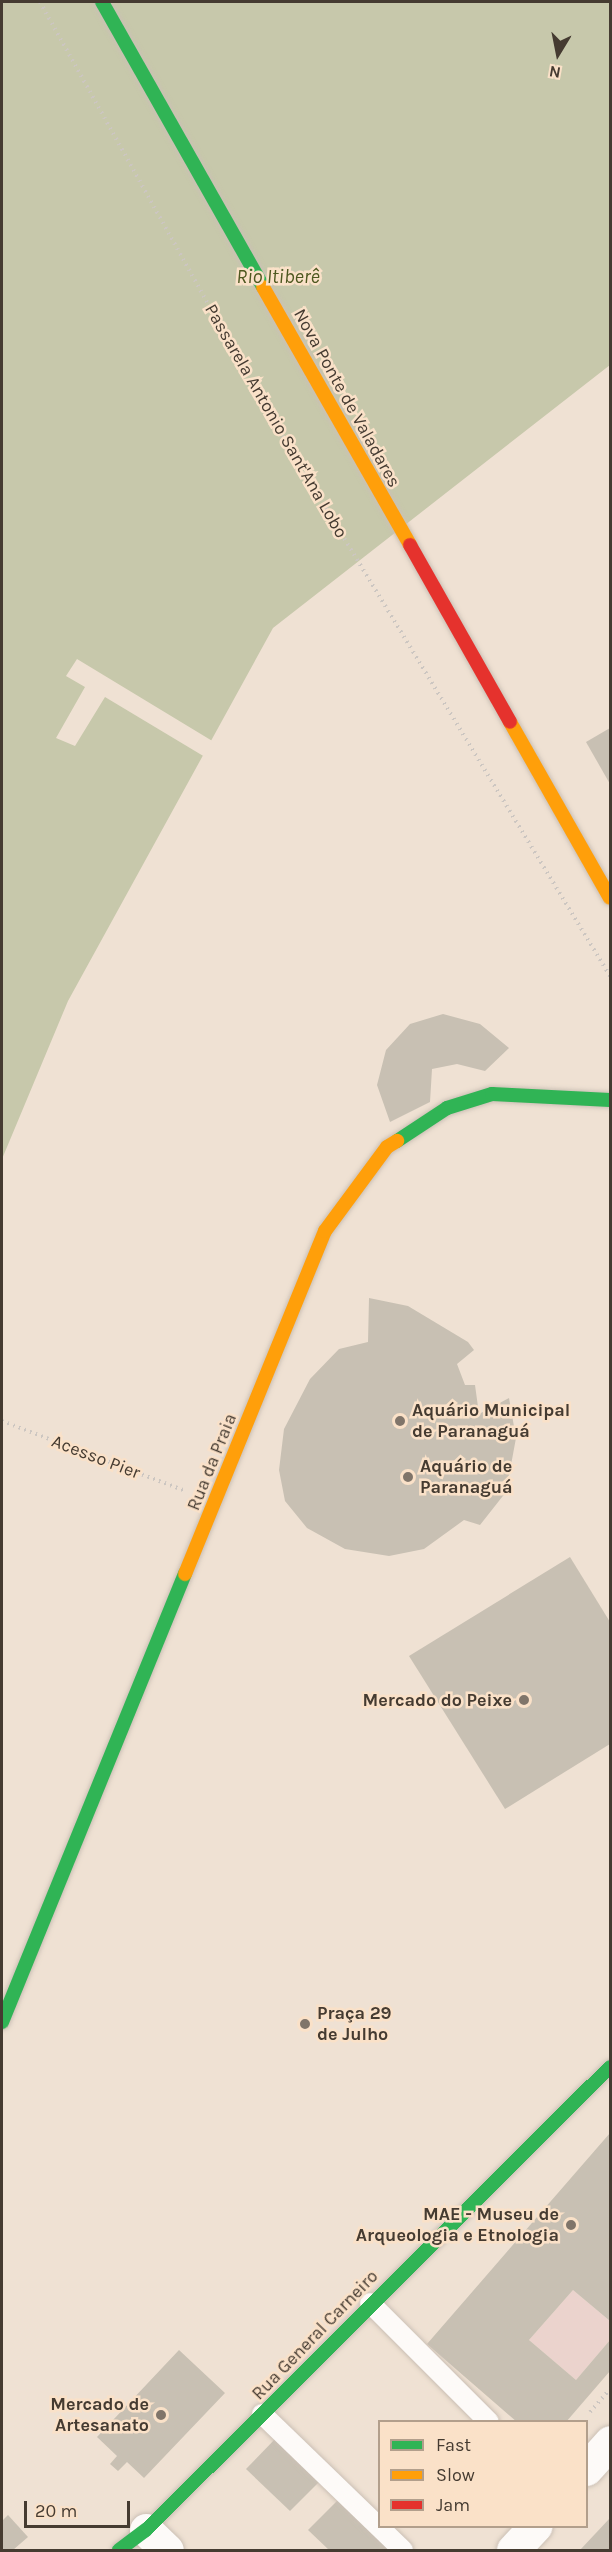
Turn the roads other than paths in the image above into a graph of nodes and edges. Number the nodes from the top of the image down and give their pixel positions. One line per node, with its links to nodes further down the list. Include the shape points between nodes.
1 (102, 2): 2 (street, Nova Ponte de Valadares)
2 (610, 898)
3 (610, 1100): 4 (street, Rua da Praia, via 492,1094 447,1108 387,1147 325,1231)
4 (2, 2022)
5 (610, 2067): 6 (street, Rua General Carneiro)
6 (370, 2303): 7 (street, Rua General Carneiro); 8 (lane)
7 (262, 2414): 11 (lane); 14 (street, Rua General Carneiro)
8 (488, 2420)
9 (610, 2442): 10 (street)
10 (588, 2467)
11 (378, 2526)
12 (380, 2528): 16 (lane)
13 (533, 2528): 17 (street)
14 (157, 2540): 15 (street, Rua General Carneiro)
15 (120, 2550)
16 (403, 2550)
17 (513, 2550)

